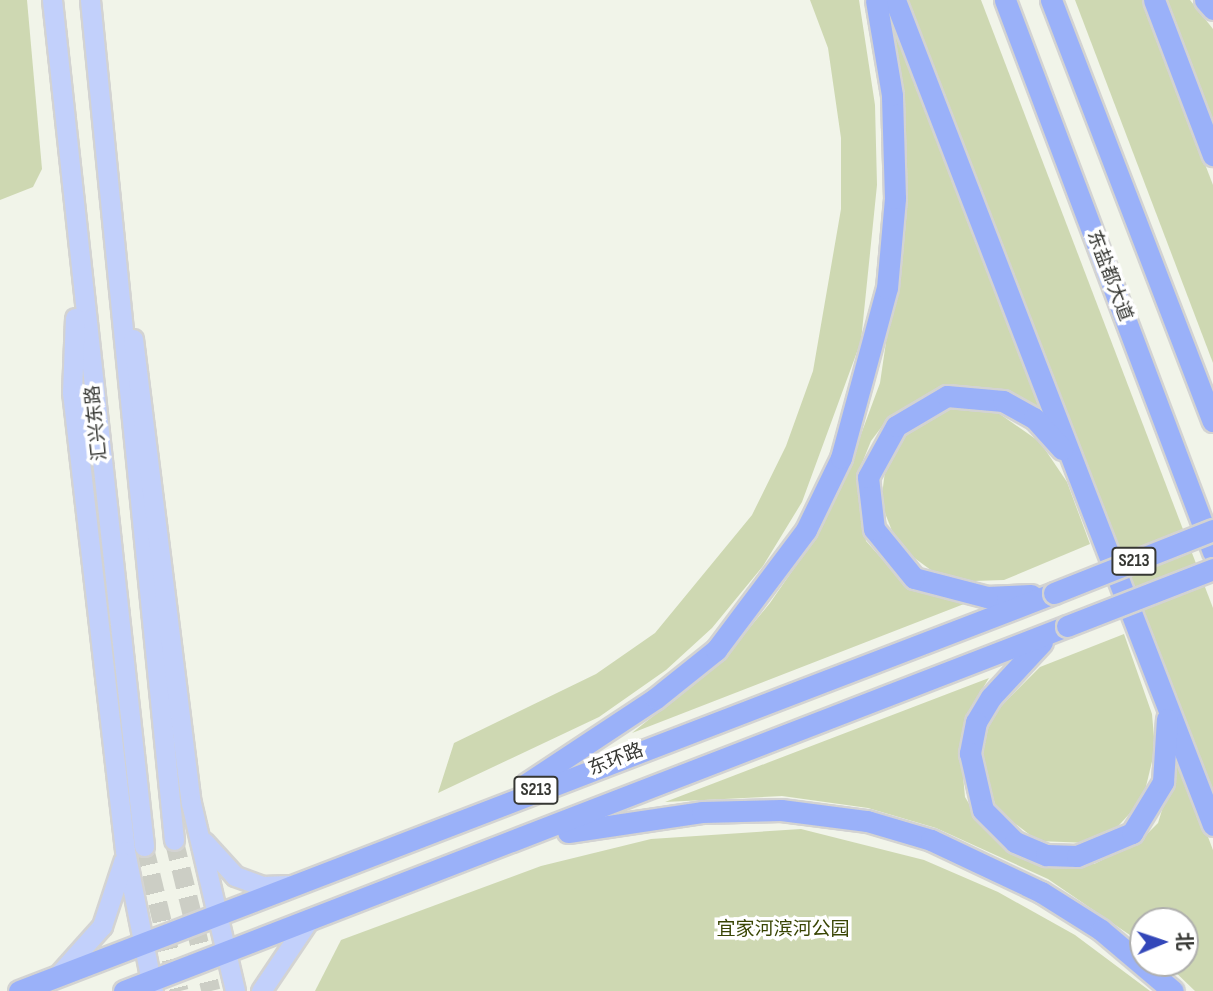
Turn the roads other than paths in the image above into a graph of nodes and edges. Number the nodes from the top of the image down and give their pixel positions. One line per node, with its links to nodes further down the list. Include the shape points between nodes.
1 (52, 0): 27 (main road, 汇兴东路)
2 (90, 0): 11 (main road, 汇兴东路)
3 (876, 0): 22 (highway, via 892,95 895,198 870,364 835,470 806,530 716,650 646,705)
4 (895, 0): 13 (highway)
5 (1005, 0): 15 (highway, 东盐都大道)
6 (1051, 0): 12 (highway)
7 (1154, 0): 10 (highway)
8 (1205, 0): 9 (highway)
9 (1213, 9)
10 (1213, 155)
11 (113, 249): 24 (main road, via 143,384); 25 (main road, 汇兴东路)
12 (1213, 421)
13 (1076, 472): 17 (highway, via 1034,418 974,394 947,396 919,407 881,446 868,477 874,529 914,578 987,597); 20 (highway)
14 (1213, 530): 17 (highway, 东环路 / S213, bridge)
15 (1213, 552)
16 (1213, 569): 18 (highway, 东环路 / S213, bridge)
17 (1054, 593): 19 (highway, 东环路 / S213)
18 (1067, 625): 20 (highway, via 1015,665 976,722 973,784 983,810 1015,842 1046,855 1077,856 1132,833 1163,782); 21 (highway, 东环路 / S213)
19 (829, 680): 21 (highway); 22 (highway, 东环路 / S213)
20 (1165, 699): 23 (highway)
21 (843, 714): 26 (highway, 东环路 / S213)
22 (489, 808): 28 (highway, 东环路 / S213)
23 (1213, 825)
24 (198, 834): 28 (main road, via 235,876 262,886); 29 (main road)
25 (174, 840)
26 (508, 845): 30 (highway, 东环路 / S213); 39 (highway, via 631,819 702,812 781,810 867,821 931,840 1041,892 1101,930)
27 (135, 848): 31 (main road); 33 (main road, via 102,926)
28 (297, 884): 29 (highway, 东环路 / S213)
29 (218, 915): 31 (highway, 东环路 / S213); 32 (main road)
30 (307, 920): 32 (highway, 东环路 / S213); 38 (main road)
31 (143, 946): 33 (highway, 东环路 / S213); 34 (main road)
32 (225, 952): 34 (highway, 东环路 / S213); 37 (main road)
33 (56, 977): 35 (highway, 东环路 / S213)
34 (151, 986): 36 (highway, 东环路 / S213)
35 (19, 991)
36 (124, 991)
37 (235, 991)
38 (261, 991)
39 (1173, 991)

